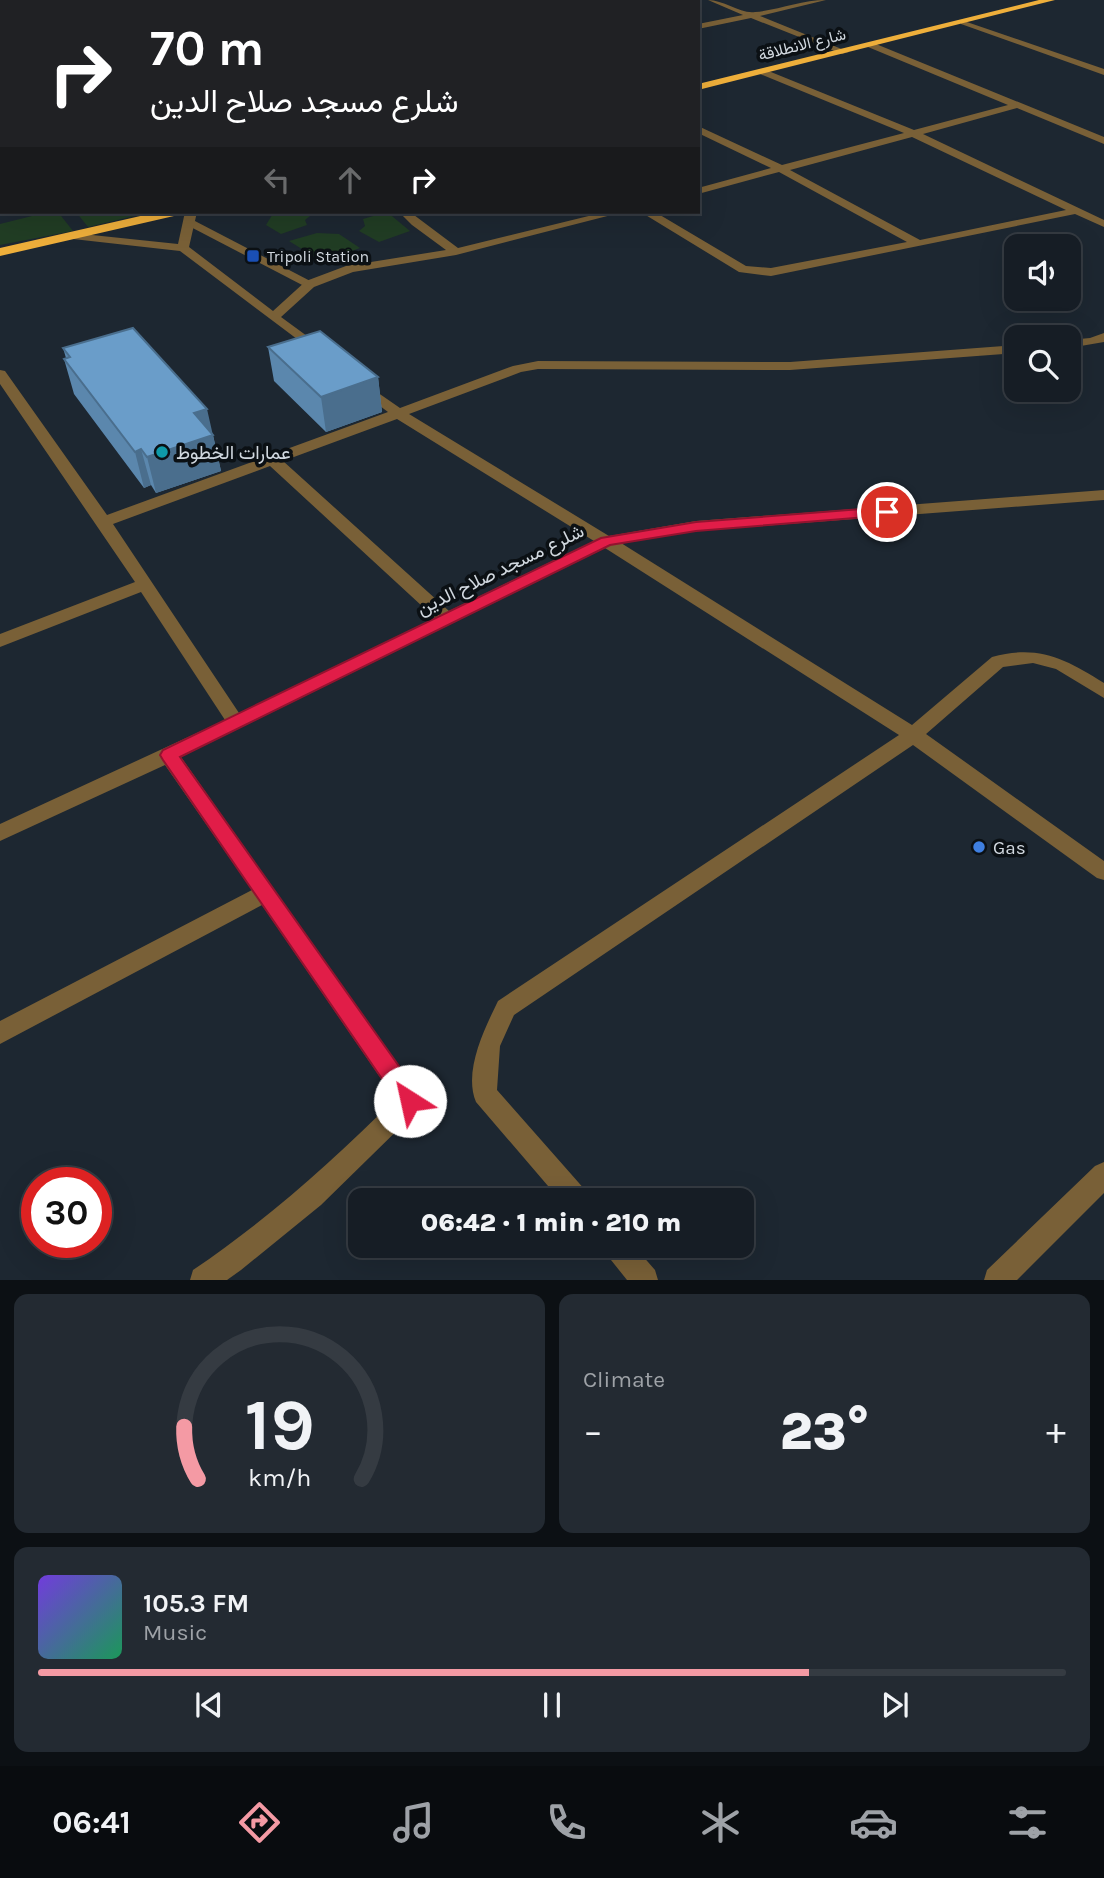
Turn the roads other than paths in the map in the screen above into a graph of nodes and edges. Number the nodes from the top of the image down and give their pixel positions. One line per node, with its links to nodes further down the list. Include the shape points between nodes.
1 (712, 0): 4 (street)
2 (822, 0): 4 (street)
3 (1050, 0): 5 (highway, شارع الانطلاقة)
4 (749, 15): 6 (street); 8 (street)
5 (964, 22): 7 (highway, شارع الانطلاقة); 10 (street)
6 (700, 27)
7 (870, 45): 8 (highway, شارع الانطلاقة); 12 (street)
8 (845, 52): 9 (highway, شارع الانطلاقة)
9 (763, 72): 11 (highway, شارع الانطلاقة); 14 (street)
10 (1104, 72)
11 (700, 87)
12 (1015, 106): 14 (street); 15 (street)
13 (700, 130): 16 (street)
14 (915, 134): 16 (street); 18 (street)
15 (1104, 141)
16 (781, 169): 17 (street); 26 (street)
17 (700, 190)
18 (1076, 211): 24 (street); 26 (street)
19 (166, 214): 25 (highway)
20 (406, 214): 29 (street)
21 (609, 214): 29 (street)
22 (651, 214): 26 (street, via 743,269 759,273)
23 (190, 217): 27 (street); 30 (street)
24 (1104, 224)
25 (74, 236): 27 (street); 28 (highway)
26 (919, 244)
27 (183, 248): 31 (street)
28 (0, 252)
29 (456, 252): 30 (street, via 350,269)
30 (310, 284): 31 (street)
31 (275, 316): 36 (street)
32 (1098, 340): 34 (street)
33 (1004, 350): 36 (street, via 790,366 538,365)
34 (1104, 355)
35 (0, 374): 39 (street)
36 (396, 412): 37 (street); 40 (street)
37 (272, 459): 39 (street); 42 (street)
38 (1104, 495): 40 (street, شلرع مسجد صلاح الدين, via 696,526)
39 (104, 522): 41 (street)
40 (606, 541): 42 (street, شلرع مسجد صلاح الدين); 46 (street)
41 (145, 584): 43 (street); 45 (street)
42 (447, 619): 45 (street, شلرع مسجد صلاح الدين)
43 (0, 642)
44 (1104, 692): 46 (street, via 1062,665 1033,657 998,661)
45 (235, 721): 47 (street, شلرع مسجد صلاح الدين)
46 (913, 735): 49 (street); 53 (street, via 506,1008 488,1046 485,1094)
47 (169, 755): 48 (street, شلرع مسجد صلاح الدين); 50 (street)
48 (0, 833)
49 (1104, 872)
50 (264, 894): 51 (street); 55 (street, via 410,1101 347,1166 248,1250)
51 (0, 1033)
52 (1104, 1175): 57 (street)
53 (567, 1188)
54 (627, 1258): 56 (street)
55 (203, 1279)
56 (645, 1279)
57 (997, 1279)

